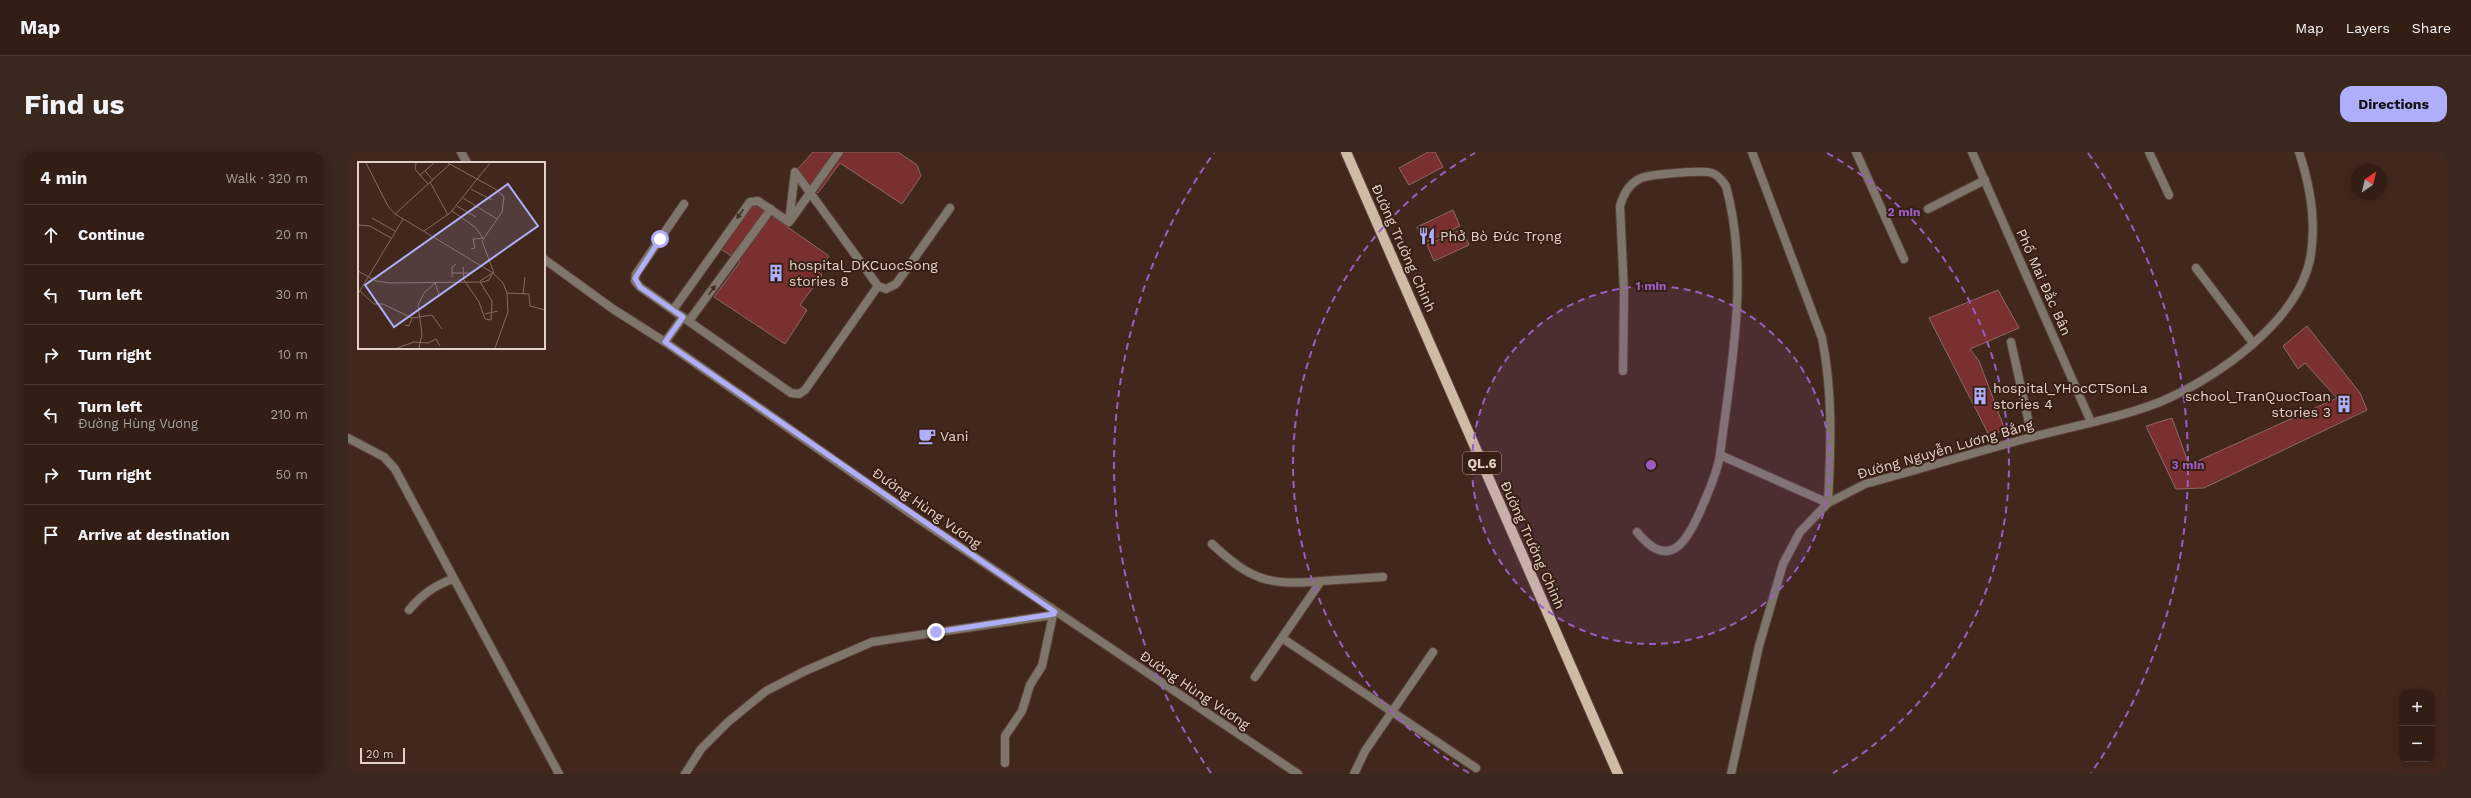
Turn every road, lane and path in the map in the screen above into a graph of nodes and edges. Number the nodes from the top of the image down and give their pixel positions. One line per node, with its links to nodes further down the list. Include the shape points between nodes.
1 (461, 152): 9 (street)
2 (839, 152): 16 (street)
3 (1346, 152): 49 (main road, Đường Trường Chinh / QL.6)
4 (1752, 152): 31 (street, via 1822,338 1831,401 1832,437)
5 (1856, 152): 17 (street)
6 (1972, 152): 10 (street, Phố Mai Đắc Bân)
7 (2149, 152): 11 (street)
8 (2299, 152): 25 (street, Đường Nguyễn Lương Bằng, via 2310,194 2313,223 2311,256 2298,289 2280,316)
9 (467, 162)
10 (1985, 180): 15 (street); 27 (street, Phố Mai Đắc Bân)
11 (2169, 195)
12 (684, 204): 21 (street, via 635,278 640,287)
13 (950, 208): 20 (street, via 896,284 886,289)
14 (770, 209): 16 (street); 21 (street, one-way to 21, via 758,201 748,203); 22 (street, one-way to 14)
15 (1928, 209)
16 (789, 222): 20 (street, via 795,172)
17 (1904, 259)
18 (545, 260): 23 (street, Đường Hùng Vương, via 613,309)
19 (2196, 268): 25 (street)
20 (878, 286): 22 (street, via 805,390 799,394 791,393)
21 (673, 310): 22 (street)
22 (686, 319): 23 (street)
23 (665, 342): 38 (street, Đường Hùng Vương)
24 (2011, 342): 28 (street)
25 (2253, 343): 27 (street, Đường Nguyễn Lương Bằng, via 2226,365 2160,402)
26 (1623, 371): 30 (street, via 1624,292 1620,206 1622,198 1629,186 1645,176 1711,173 1721,179 1726,186 1738,260 1737,322)
27 (2091, 422): 28 (street, Đường Nguyễn Lương Bằng)
28 (2032, 437): 31 (street, Đường Nguyễn Lương Bằng, via 1865,484)
29 (348, 438): 35 (street, via 384,457 395,470)
30 (1720, 455): 31 (street); 32 (street, via 1714,478 1693,528 1681,546 1658,550 1650,546)
31 (1828, 502): 50 (street, Đường Nguyễn Lương Bằng, via 1800,532 1783,564 1759,646)
32 (1637, 532)
33 (1212, 544): 36 (street, via 1235,565 1270,582)
34 (1383, 577): 36 (street)
35 (453, 579): 37 (street, via 430,589); 45 (street)
36 (1321, 581): 39 (street)
37 (409, 610)
38 (1054, 613): 43 (street, via 1042,666 1030,685 1022,711 1006,736); 46 (street, via 872,642 805,671 766,691 728,722 701,749); 47 (street, Đường Hùng Vương)
39 (1282, 638): 41 (street); 42 (street)
40 (1433, 652): 42 (street)
41 (1255, 677)
42 (1392, 711): 44 (street); 48 (street, via 1365,751)
43 (1005, 763)
44 (1476, 768)
45 (559, 774)
46 (685, 774)
47 (1298, 774)
48 (1354, 774)
49 (1618, 774)
50 (1731, 774)

